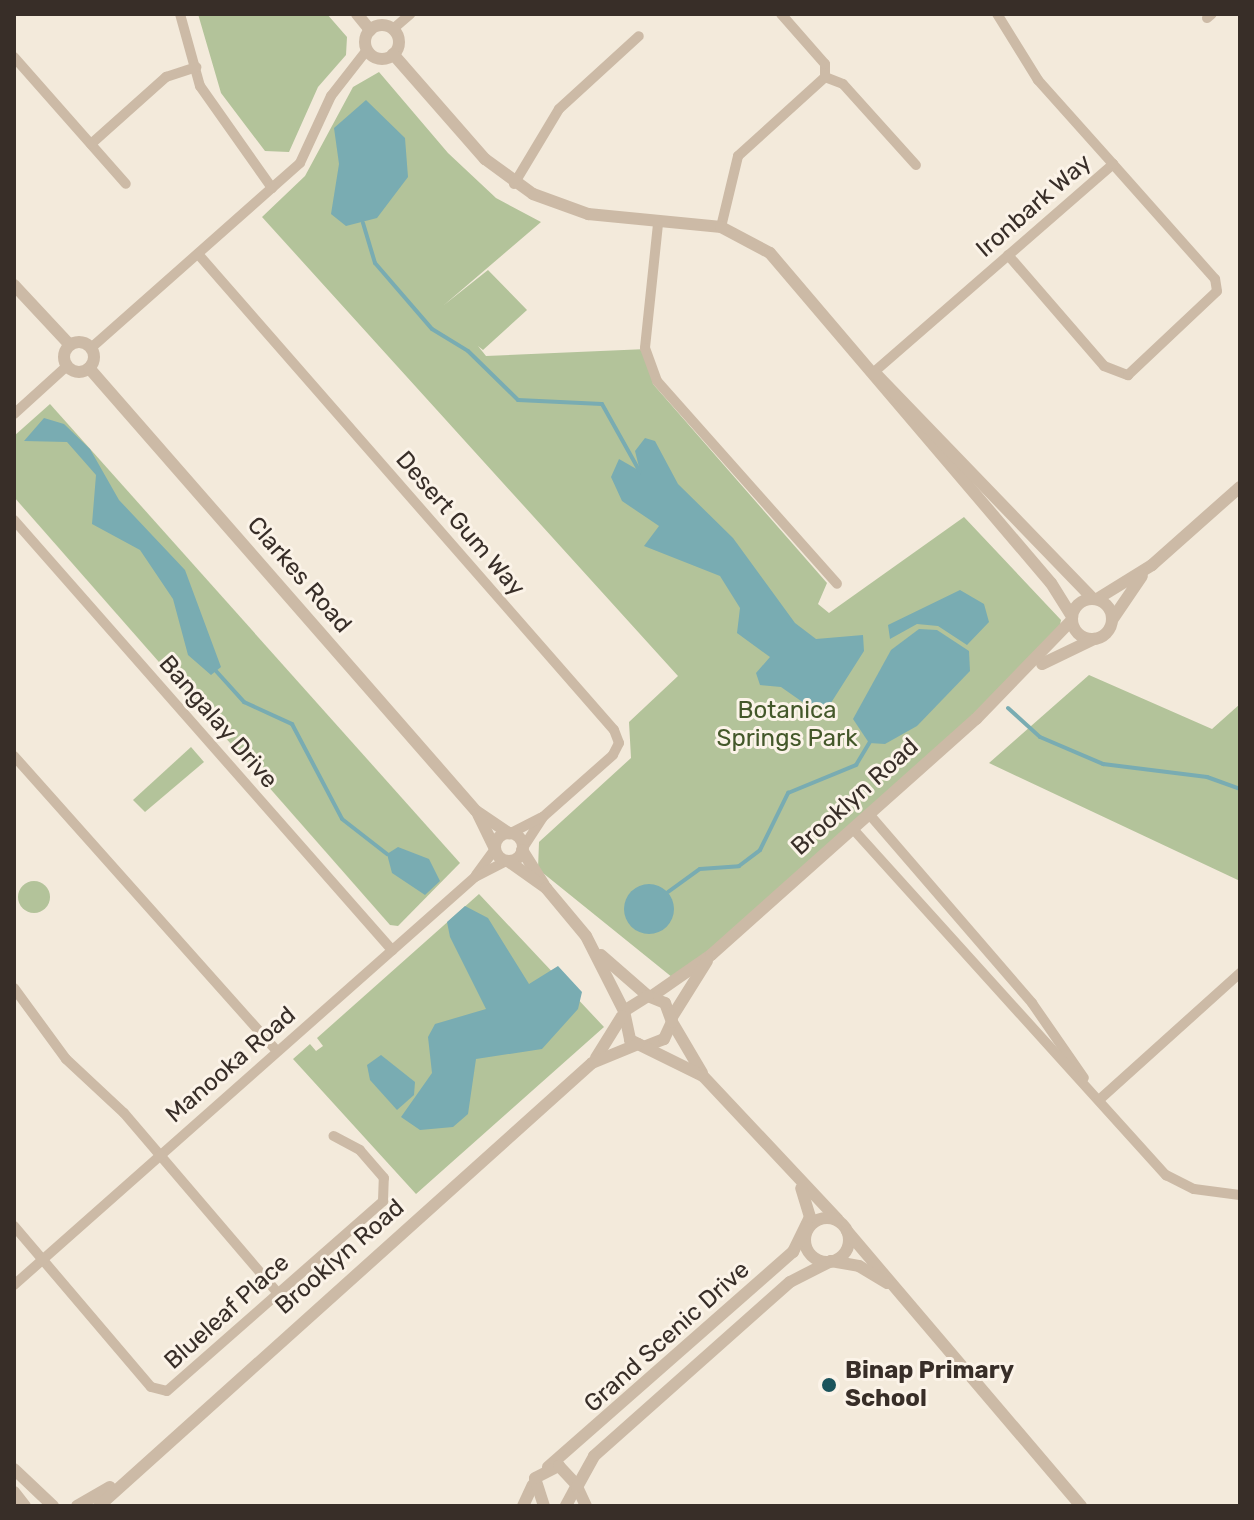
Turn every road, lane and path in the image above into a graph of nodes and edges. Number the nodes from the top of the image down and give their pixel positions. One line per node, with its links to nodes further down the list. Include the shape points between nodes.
1 (180, 14): 12 (street)
2 (357, 14): 7 (street)
3 (410, 14): 6 (street)
4 (781, 14): 13 (street, via 825,64)
5 (997, 14): 15 (street, Ironbark Way, via 1038,80)
6 (393, 29): 7 (street); 10 (street)
7 (370, 30): 9 (street)
8 (639, 36): 18 (street, via 559,109)
9 (367, 50): 10 (street, via 377,58); 19 (street, via 343,75 300,163)
10 (393, 54): 18 (street)
11 (14, 57): 14 (street)
12 (196, 67): 14 (street, via 166,77); 19 (street, via 210,106)
13 (825, 77): 16 (street, via 843,84); 21 (street, via 738,156)
14 (91, 144): 17 (street)
15 (1113, 164): 23 (street, Ironbark Way); 23 (street, via 1215,279 1217,291 1128,375 1104,366)
16 (916, 165)
17 (126, 184)
18 (514, 184): 20 (street, via 588,214)
19 (272, 188): 22 (street)
20 (658, 224): 21 (street); 34 (street, via 645,348 657,381)
21 (721, 227): 29 (street, via 789,271)
22 (198, 254): 26 (street); 43 (street, Desert Gum Way, via 614,730 619,743 613,755)
23 (1008, 255): 29 (street, Ironbark Way)
24 (14, 285): 25 (street)
25 (70, 345): 26 (street); 27 (street)
26 (91, 348): 28 (street)
27 (67, 366): 28 (street); 30 (street)
28 (89, 368): 41 (street, Clarkes Road)
29 (874, 372): 35 (street); 36 (street, via 1051,583)
30 (14, 414)
31 (1240, 487): 33 (street)
32 (14, 520): 53 (street, Bangalay Drive)
33 (1152, 565): 35 (street); 37 (street)
34 (837, 584)
35 (1094, 599): 36 (street, Brooklyn Road); 37 (street)
36 (1072, 619): 38 (street, via 1080,635); 39 (street, Brooklyn Road)
37 (1112, 620): 38 (street)
38 (1098, 638): 39 (street, Brooklyn Road)
39 (1029, 671): 42 (street, Brooklyn Road)
40 (14, 756): 62 (street)
41 (476, 811): 45 (street, Clarkes Road); 46 (street, Clarkes Road)
42 (869, 814): 44 (street, Brooklyn Road); 51 (street)
43 (543, 817): 45 (street, Desert Gum Way); 47 (street, Desert Gum Way)
44 (853, 829): 52 (street); 55 (street, Brooklyn Road)
45 (510, 833): 46 (street); 47 (street, Clarkes Road)
46 (495, 848): 48 (street, Clarkes Road); 49 (street, Manooka Road)
47 (522, 849): 48 (street); 50 (street)
48 (507, 861): 49 (street, Manooka Road); 50 (street)
49 (475, 877): 53 (street, Manooka Road)
50 (546, 888): 54 (street)
51 (970, 933): 52 (street); 65 (street, via 1032,1003)
52 (957, 945): 65 (street)
53 (392, 950): 62 (street, Manooka Road)
54 (599, 953): 58 (street); 59 (street)
55 (711, 955): 58 (street, Brooklyn Road); 60 (street, Brooklyn Road)
56 (1240, 973): 65 (street)
57 (14, 988): 67 (street, via 66,1059)
58 (650, 996): 59 (street); 60 (street)
59 (623, 1013): 61 (street, via 625,1033); 63 (street, Brooklyn Road)
60 (672, 1019): 61 (street, via 664,1039); 64 (street)
61 (642, 1045): 63 (street, Brooklyn Road); 64 (street)
62 (277, 1051): 67 (street, Manooka Road)
63 (592, 1063): 81 (street, Brooklyn Road)
64 (703, 1076): 68 (street)
65 (1099, 1100): 69 (street, via 1166,1175 1194,1189)
66 (334, 1136): 78 (street, Blueleaf Place, via 379,1172 386,1196)
67 (157, 1156): 74 (street, Manooka Road); 78 (street)
68 (797, 1178): 70 (street); 72 (street)
69 (1240, 1195)
70 (838, 1220): 72 (street, via 820,1219); 73 (street)
71 (14, 1226): 74 (street)
72 (807, 1231): 75 (street, via 809,1252); 79 (street, Grand Scenic Drive, via 769,1276)
73 (847, 1231): 75 (street, via 846,1251); 76 (street)
74 (41, 1261): 77 (street, Manooka Road); 78 (street, Blueleaf Place, via 162,1392)
75 (831, 1261): 76 (street, via 859,1266); 83 (street, Grand Scenic Drive, via 790,1282 607,1443)
76 (887, 1283): 93 (street)
77 (14, 1285)
78 (278, 1293)
79 (548, 1467): 82 (street, Grand Scenic Drive); 83 (street, via 565,1468)
80 (14, 1469): 86 (street)
81 (117, 1483): 87 (street, Brooklyn Road); 88 (street, Brooklyn Road)
82 (533, 1485): 89 (street, Grand Scenic Drive); 90 (street)
83 (577, 1487): 91 (street, Grand Scenic Drive); 92 (street)
84 (14, 1492): 85 (street)
85 (25, 1506)
86 (53, 1506)
87 (77, 1506)
88 (99, 1506)
89 (523, 1506)
90 (544, 1506)
91 (566, 1506)
92 (586, 1506)
93 (1081, 1506)

